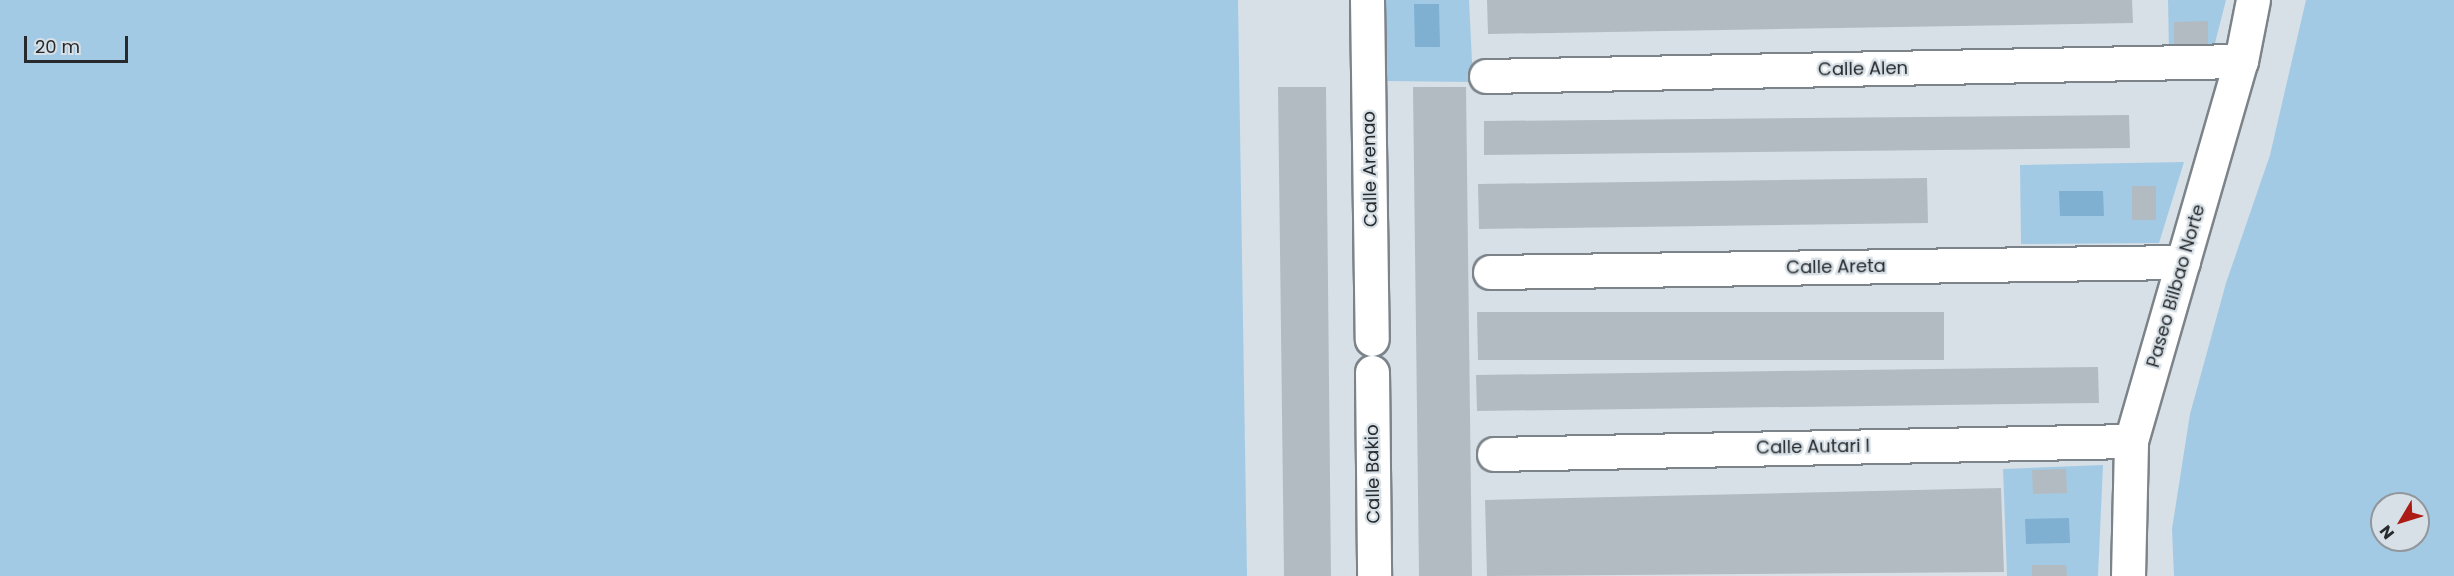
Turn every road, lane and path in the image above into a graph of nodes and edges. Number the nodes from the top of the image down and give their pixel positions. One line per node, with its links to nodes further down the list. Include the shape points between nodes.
1 (1367, 0): 7 (street, Calle Arenao)
2 (2253, 0): 3 (street, Paseo Bilbao Norte)
3 (2241, 61): 4 (street, Calle Alen); 5 (street, Paseo Bilbao Norte)
4 (1486, 76)
5 (2183, 262): 6 (street, Calle Areta); 9 (street, Paseo Bilbao Norte)
6 (1490, 272)
7 (1372, 339)
8 (1372, 372): 11 (street, Calle Bakio)
9 (2131, 441): 10 (street, Calle Autari I); 12 (street, Paseo Bilbao Norte)
10 (1494, 454)
11 (1374, 576)
12 (2128, 576)

